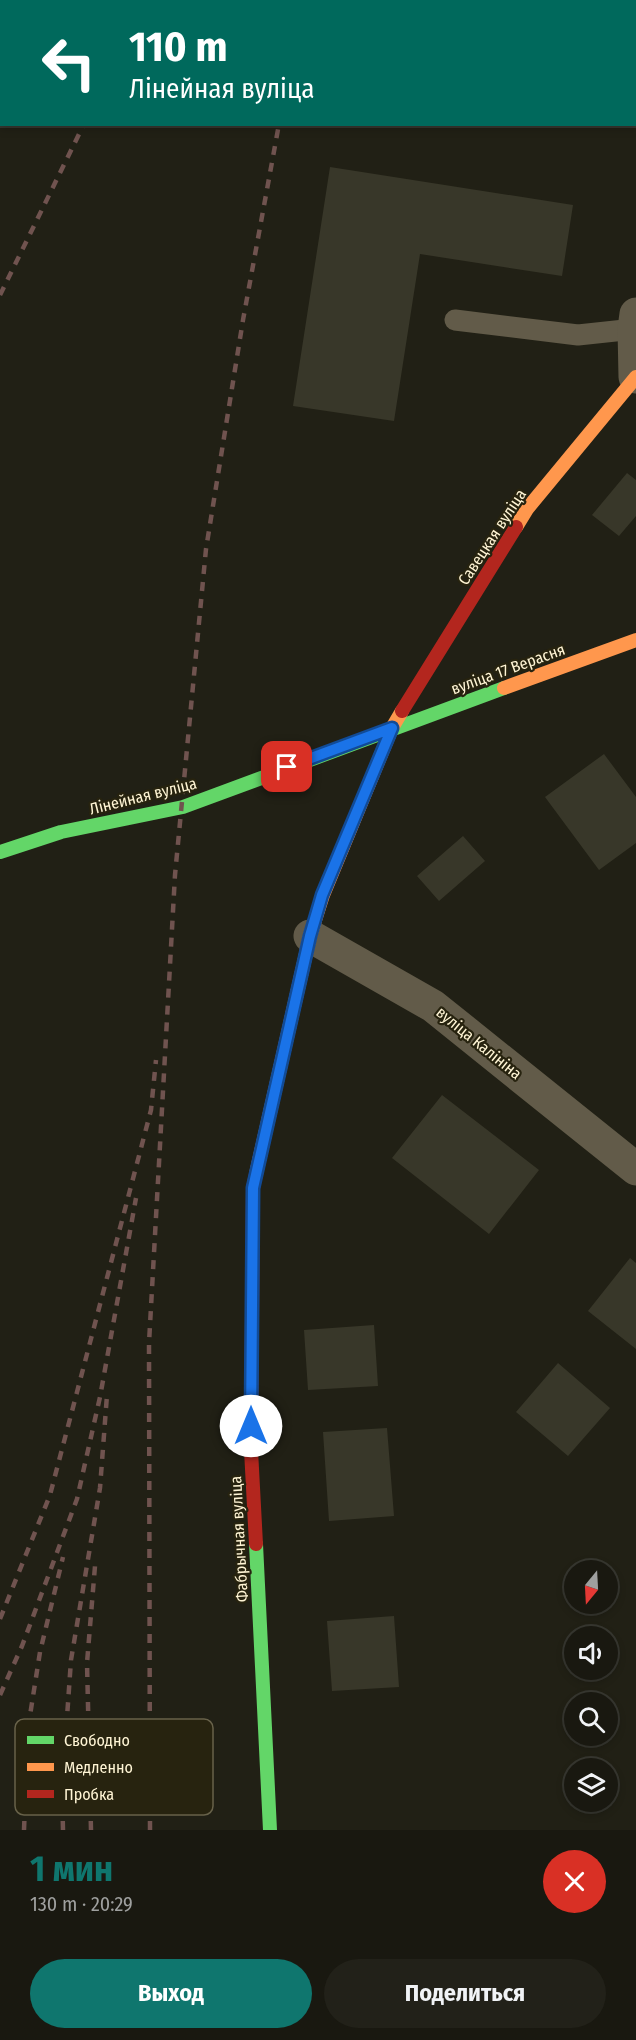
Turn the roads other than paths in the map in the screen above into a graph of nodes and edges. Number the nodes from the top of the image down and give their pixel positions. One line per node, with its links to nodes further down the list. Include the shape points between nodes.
1 (455, 320): 2 (lane, via 578,335)
2 (635, 322): 3 (street)
3 (636, 377): 5 (street, Савецкая вуліца, via 527,509)
4 (636, 640): 5 (street, вуліца 17 Верасня)
5 (392, 728): 6 (street, Лінейная вуліца, via 183,807 61,832); 7 (street, Фабрычная вуліца, via 322,895)
6 (0, 852)
7 (310, 936): 8 (street, вуліца Калініна, via 433,1006); 9 (street, Фабрычная вуліца, via 253,1188 251,1450)
8 (636, 1168)
9 (270, 1830)

